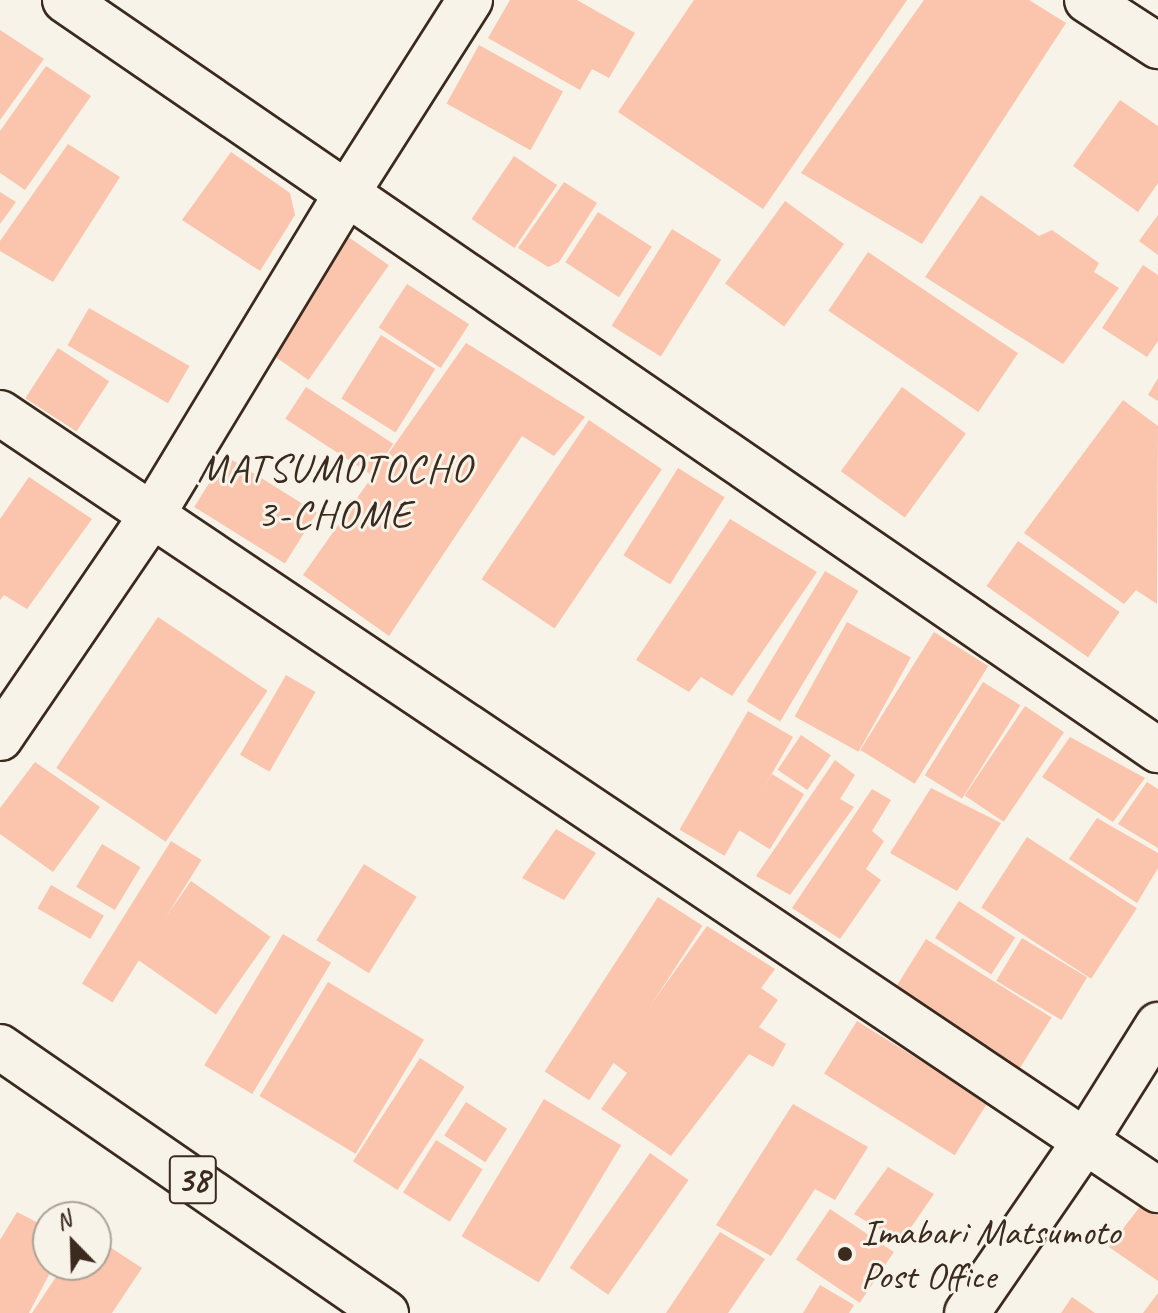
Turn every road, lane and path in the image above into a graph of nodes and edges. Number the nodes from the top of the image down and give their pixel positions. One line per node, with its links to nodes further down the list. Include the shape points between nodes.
1 (65, 0): 5 (street)
2 (470, 0): 5 (street)
3 (1087, 0): 4 (street)
4 (1158, 46)
5 (347, 193): 7 (street); 9 (street)
6 (0, 413): 7 (street)
7 (152, 515): 8 (street); 12 (street)
8 (0, 738)
9 (1158, 750)
10 (1158, 1025): 12 (street)
11 (0, 1047): 14 (street, 38)
12 (1086, 1140): 13 (street); 15 (street)
13 (1158, 1190)
14 (386, 1313)
15 (967, 1313)

